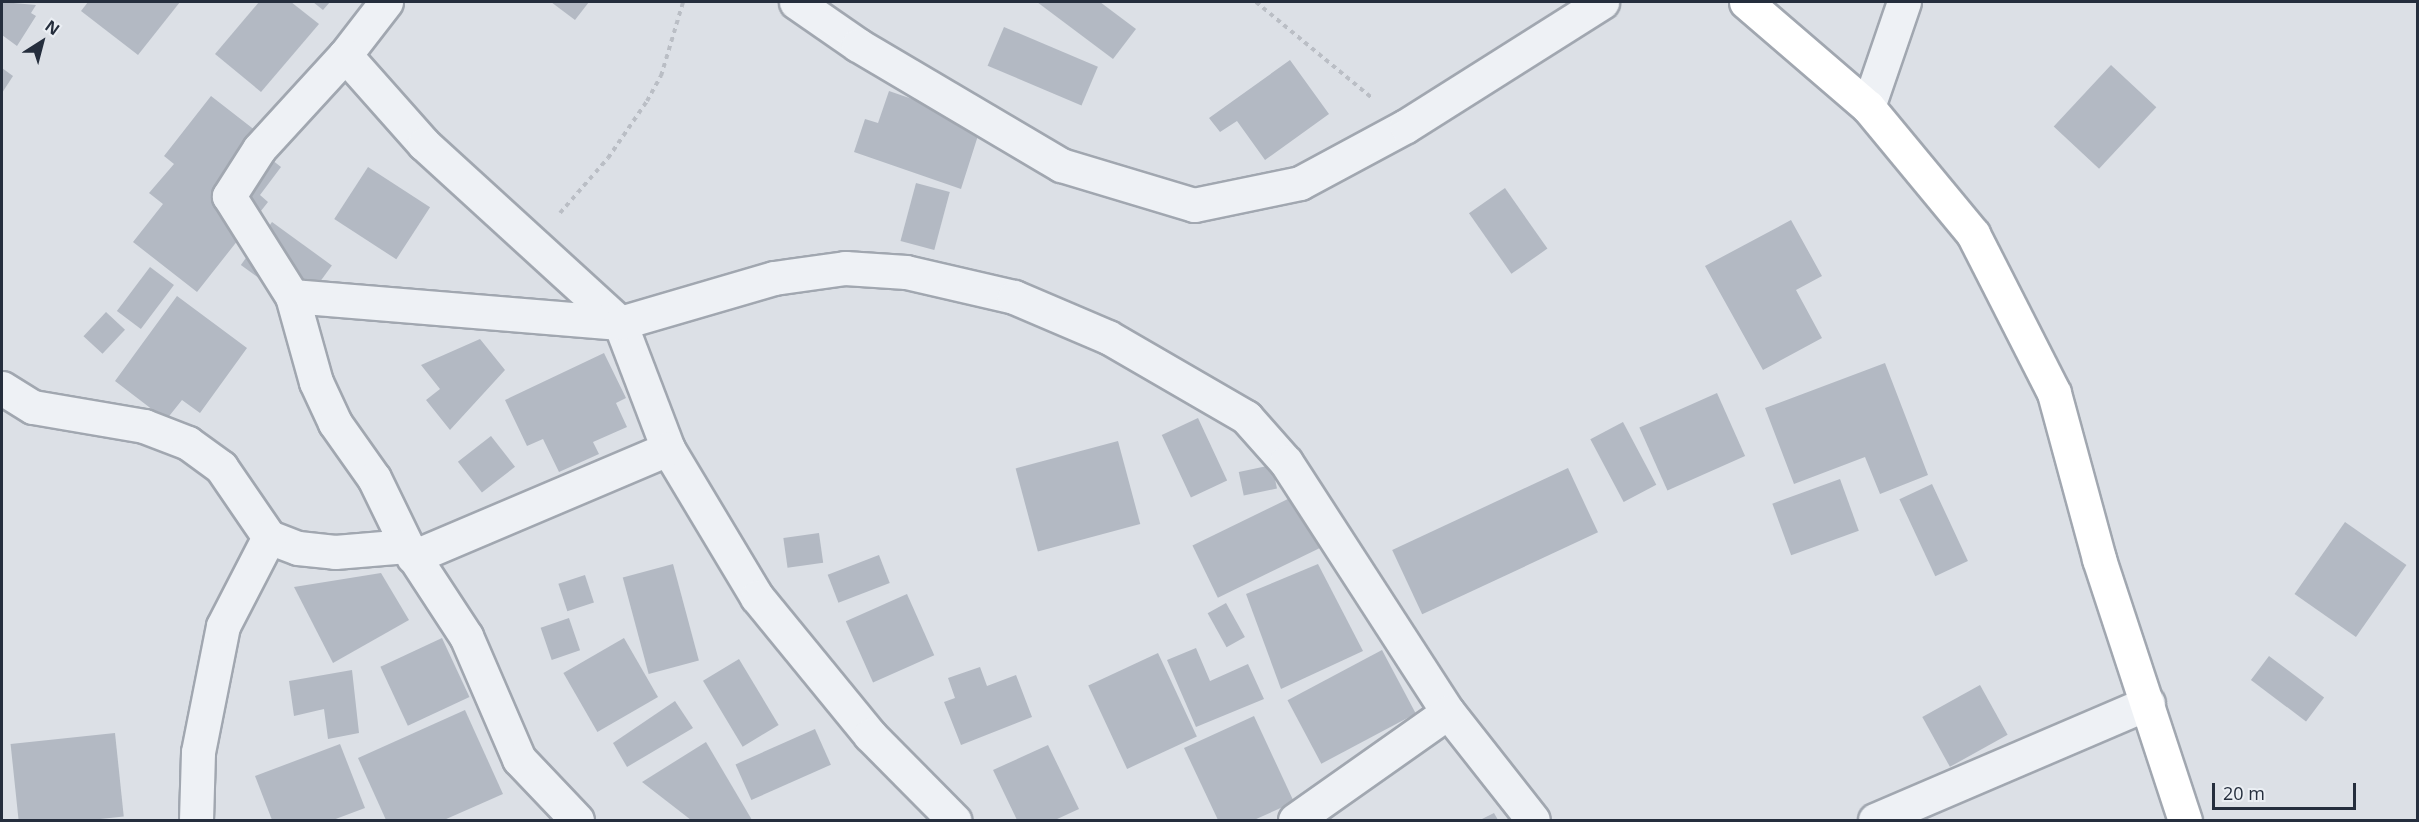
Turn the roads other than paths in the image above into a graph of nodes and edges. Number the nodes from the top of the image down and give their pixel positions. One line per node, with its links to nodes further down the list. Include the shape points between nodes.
1 (386, 2): 6 (street)
2 (796, 2): 3 (street, via 858,45 1061,165 1194,205 1300,183 1406,126)
3 (1602, 2)
4 (1746, 2): 7 (main road)
5 (1904, 2): 7 (street)
6 (345, 56): 8 (street, via 259,149 229,191); 9 (street, via 424,144 536,241)
7 (1868, 107): 14 (main road, via 1973,234 2054,393 2099,559)
8 (292, 296): 9 (street); 13 (street, via 316,382 335,423 374,478)
9 (620, 323): 11 (street); 15 (street, via 774,278 845,267 906,272 1014,297 1108,337 1246,417 1286,462)
10 (2, 388): 12 (street, via 33,407 144,426 188,443 221,467)
11 (668, 449): 13 (street); 18 (street, via 757,597 870,735)
12 (269, 537): 13 (street, via 298,548 335,552); 16 (street, via 223,626 198,752)
13 (410, 552): 17 (street, via 466,636 519,759)
14 (2148, 703): 21 (street); 22 (main road)
15 (1448, 712): 19 (street); 20 (street)
16 (196, 820)
17 (577, 820)
18 (954, 820)
19 (1295, 820)
20 (1533, 820)
21 (1875, 820)
22 (2185, 820)

